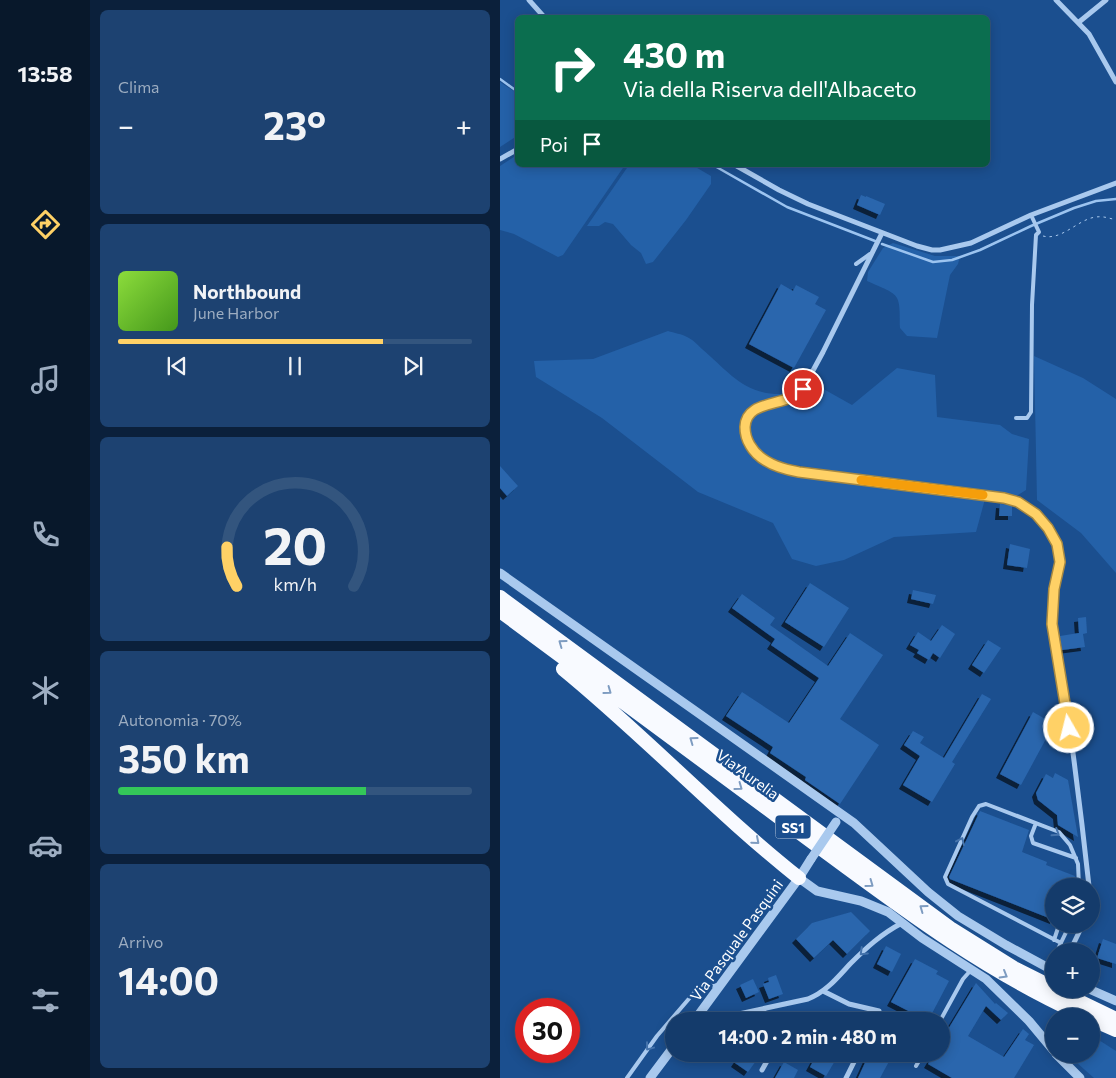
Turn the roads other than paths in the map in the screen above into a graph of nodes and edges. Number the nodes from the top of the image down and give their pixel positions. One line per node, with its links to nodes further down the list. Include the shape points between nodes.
1 (529, 0): 4 (street)
2 (1056, 0): 5 (street)
3 (1106, 0): 5 (street)
4 (542, 15)
5 (1079, 22): 6 (street)
6 (1116, 82)
7 (515, 151): 8 (street)
8 (500, 159)
9 (739, 167): 12 (street, via 791,196)
10 (1116, 183): 11 (street)
11 (1032, 218): 12 (street, via 946,250 926,249); 15 (lane, via 1038,230 1032,305 1031,412 1027,418)
12 (880, 236): 13 (street)
13 (873, 250): 14 (lane); 25 (street, via 803,389 790,399 751,412 746,423 747,438 759,456 783,469 1004,498 1024,506 1046,524 1057,544 1060,558 1053,600 1053,631 1066,702)
14 (856, 264)
15 (1016, 418)
16 (500, 573): 20 (street, Via Aurelia)
17 (500, 597): 33 (highway, Via Aurelia / SS1, one-way to 17, via 950,928)
18 (500, 611): 19 (highway, Via Aurelia / SS1)
19 (513, 620): 23 (highway, one-way to 23, via 534,645 601,700); 39 (highway, Via Aurelia / SS1, one-way to 39, via 931,927 1009,978)
20 (842, 814): 23 (street, Via Pasquale Pasquini, bridge); 31 (street, Via Aurelia, via 947,908)
21 (1036, 823): 22 (lane, one-way to 22, via 1059,832); 22 (lane, via 1031,836 1033,843); 29 (lane, one-way to 21, via 948,884 945,877 972,817 982,804)
22 (1076, 858): 24 (lane)
23 (799, 878): 26 (street, via 817,891 861,901); 34 (street, Via Pasquale Pasquini)
24 (1078, 878)
25 (1088, 878)
26 (902, 923): 32 (street); 35 (street, one-way to 35, via 878,938)
27 (1056, 933): 29 (lane)
28 (1066, 933): 30 (lane)
29 (1054, 940): 30 (lane)
30 (1061, 943)
31 (1045, 967)
32 (971, 970): 45 (lane); 49 (street, via 986,979)
33 (1045, 984)
34 (722, 985): 41 (street, Via Pasquale Pasquini); 57 (lane, one-way to 57, via 699,987 657,1036)
35 (823, 991): 40 (street, via 808,999); 44 (street, via 849,1004)
36 (1100, 994): 38 (street)
37 (1073, 998): 46 (highway, Via Aurelia / SS1)
38 (1116, 1001)
39 (1069, 1008)
40 (763, 1009): 42 (street); 43 (street)
41 (703, 1012)
42 (749, 1012)
43 (764, 1012)
44 (878, 1012)
45 (945, 1012)
46 (1116, 1019)
47 (1100, 1023): 48 (highway)
48 (1116, 1030)
49 (1045, 1039)
50 (665, 1058): 58 (street)
51 (766, 1062): 56 (street)
52 (854, 1062): 59 (street)
53 (918, 1062): 55 (lane)
54 (1065, 1063): 60 (street)
55 (916, 1066)
56 (762, 1070)
57 (627, 1078)
58 (650, 1078)
59 (846, 1078)
60 (1080, 1078)

